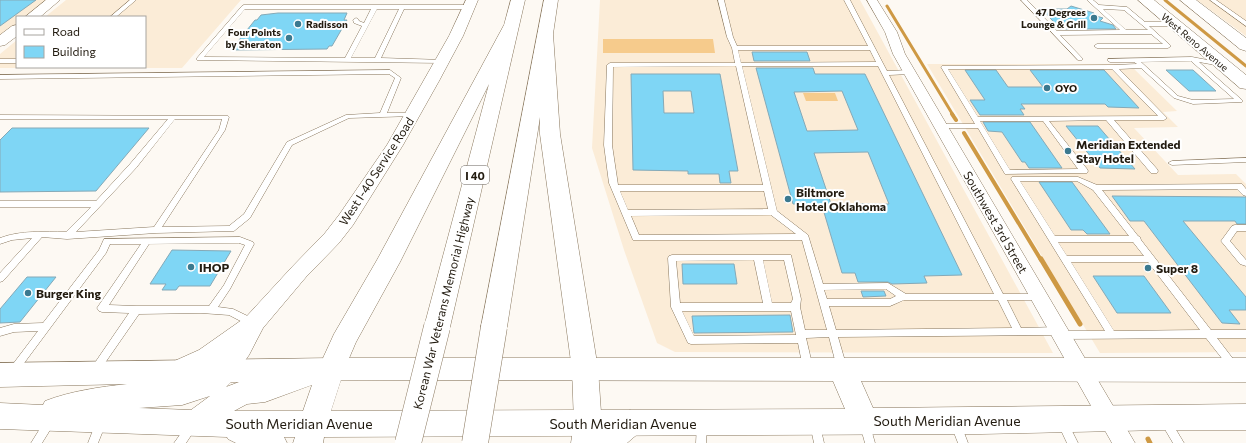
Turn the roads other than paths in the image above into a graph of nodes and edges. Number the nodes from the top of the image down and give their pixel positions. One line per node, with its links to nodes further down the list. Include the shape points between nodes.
1 (54, 0): 19 (street)
2 (133, 0): 20 (lane)
3 (518, 0): 22 (main road, Korean War Veterans Memorial Highway / I 40)
4 (550, 0): 28 (main road)
5 (722, 0): 35 (lane)
6 (847, 0): 36 (lane)
7 (872, 0): 51 (street, Southwest 3rd Street)
8 (1024, 0): 31 (lane)
9 (1090, 0): 17 (lane)
10 (1145, 0): 24 (main road, West Reno Avenue)
11 (1187, 0): 32 (main road)
12 (1213, 0): 25 (lane)
13 (470, 4): 16 (lane); 45 (street, West I-40 Service Road)
14 (364, 7): 15 (lane); 18 (lane); 38 (lane, via 244,7 199,59)
15 (375, 7): 16 (lane); 26 (lane)
16 (402, 7): 39 (lane)
17 (1098, 7): 23 (lane, via 1125,8); 29 (lane)
18 (360, 14)
19 (33, 16)
20 (114, 16)
21 (356, 20): 26 (lane)
22 (513, 23): 110 (main road, via 387,264 337,352); 136 (main road, Korean War Veterans Memorial Highway / I 40, bridge)
23 (1144, 24): 24 (lane); 30 (lane)
24 (1174, 24): 47 (main road, West Reno Avenue)
25 (1246, 24)
26 (366, 25): 38 (lane)
27 (16, 30): 33 (street)
28 (545, 32): 111 (main road, via 550,134); 137 (main road, bridge)
29 (1125, 32): 30 (lane); 31 (lane)
30 (1152, 32): 34 (lane, via 1168,46)
31 (1055, 33): 37 (lane)
32 (1243, 41)
33 (0, 42)
34 (1097, 46)
35 (735, 48): 36 (lane); 48 (lane)
36 (872, 48): 46 (lane)
37 (1080, 59)
38 (347, 60): 39 (lane)
39 (377, 60): 45 (lane)
40 (1110, 60): 41 (lane)
41 (1136, 60): 42 (lane); 49 (lane)
42 (1192, 60): 47 (lane); 49 (lane, via 1240,101 1193,102 1176,97)
43 (0, 61): 44 (lane)
44 (16, 61)
45 (443, 61): 56 (street, West I-40 Service Road)
46 (880, 64): 48 (lane); 52 (lane)
47 (1221, 64): 54 (main road, West Reno Avenue)
48 (739, 65): 67 (lane, via 610,65 608,145); 68 (lane)
49 (1143, 66): 50 (lane)
50 (1114, 67): 60 (lane, via 1164,118); 61 (lane, via 944,67)
51 (910, 72): 52 (lane); 62 (street, Southwest 3rd Street)
52 (885, 73): 92 (lane)
53 (0, 77): 55 (lane, via 390,72 398,78)
54 (1246, 84)
55 (383, 115): 56 (lane); 76 (lane, via 348,116 289,144 248,216 231,229)
56 (412, 115): 100 (street, West I-40 Service Road, via 346,220)
57 (0, 117): 58 (lane)
58 (173, 117): 72 (lane); 76 (lane, via 226,117 222,130)
59 (1044, 118): 60 (lane); 61 (lane); 63 (lane, via 1084,171 1008,172)
60 (1108, 118): 66 (lane)
61 (976, 119): 63 (lane)
62 (941, 126): 63 (lane); 93 (street, Southwest 3rd Street)
63 (980, 126)
64 (1246, 160): 65 (lane)
65 (1172, 163)
66 (1154, 171)
67 (616, 188): 68 (lane); 74 (lane)
68 (768, 188): 73 (lane)
69 (1096, 188): 70 (lane, via 1239,186); 81 (lane, via 1078,179 1014,179); 82 (lane)
70 (1246, 193)
71 (0, 204): 72 (lane)
72 (98, 204): 78 (lane)
73 (774, 212): 74 (lane); 79 (lane)
74 (626, 213): 79 (lane, via 636,238)
75 (1246, 228): 88 (lane, via 1235,228 1225,241)
76 (156, 230): 80 (lane)
77 (40, 234): 78 (lane); 83 (lane, via 11,237); 89 (lane)
78 (67, 236): 80 (lane)
79 (805, 237): 90 (lane)
80 (106, 238): 84 (lane); 101 (lane, via 103,251)
81 (1052, 239): 82 (lane); 87 (lane)
82 (1137, 239): 86 (lane)
83 (0, 241)
84 (147, 241): 98 (lane, via 102,308); 99 (lane, via 240,240 250,244)
85 (758, 257): 95 (lane, via 672,258); 96 (lane); 97 (lane, via 788,257 797,299)
86 (1152, 258): 87 (lane); 106 (lane)
87 (1064, 259): 108 (lane)
88 (1246, 263)
89 (0, 279)
90 (819, 287): 91 (lane, via 888,286); 94 (lane)
91 (904, 297): 92 (lane); 94 (lane, via 890,302)
92 (1000, 297): 93 (lane); 102 (lane)
93 (1039, 297): 104 (street, Southwest 3rd Street)
94 (824, 303): 105 (lane)
95 (676, 307): 96 (lane); 109 (lane, via 691,340)
96 (768, 307): 97 (lane)
97 (795, 307): 109 (lane)
98 (136, 310): 99 (lane); 118 (lane)
99 (212, 310): 100 (lane, via 230,312)
100 (254, 323): 116 (street, West I-40 Service Road, via 208,357); 117 (street, West I-40 Service Road, via 241,350)
101 (46, 327): 103 (lane, via 14,328); 119 (lane)
102 (1018, 331): 104 (lane); 105 (lane)
103 (0, 332)
104 (1059, 333): 108 (lane); 114 (street, Southwest 3rd Street)
105 (832, 334): 109 (lane); 113 (lane)
106 (1210, 334): 107 (lane); 108 (lane); 115 (lane)
107 (1246, 334)
108 (1112, 335)
109 (801, 337): 112 (lane)
110 (324, 369): 111 (main road); 117 (main road); 131 (main road, via 291,382 265,390 245,392 228,399); 132 (main road)
111 (585, 369): 112 (main road); 134 (main road)
112 (808, 369): 113 (main road)
113 (842, 369): 114 (main road); 129 (main road)
114 (1080, 370): 115 (main road); 123 (street, Southwest 3rd Street)
115 (1242, 370)
116 (177, 371): 117 (main road); 118 (main road)
117 (225, 371): 125 (main road, via 210,384 190,392 85,403)
118 (93, 373): 119 (main road)
119 (5, 375)
120 (0, 416): 125 (main road, South Meridian Avenue)
121 (1162, 417): 122 (main road, South Meridian Avenue); 123 (main road, South Meridian Avenue); 139 (lane)
122 (1246, 417)
123 (1109, 418): 127 (main road, South Meridian Avenue); 138 (street, Southwest 3rd Street)
124 (230, 424): 131 (main road, South Meridian Avenue); 132 (main road, South Meridian Avenue); 135 (main road, via 242,432 256,435)
125 (40, 426): 126 (main road, South Meridian Avenue)
126 (98, 431): 131 (main road, South Meridian Avenue)
127 (1067, 431): 130 (main road, South Meridian Avenue)
128 (817, 432): 129 (main road, South Meridian Avenue); 133 (main road, South Meridian Avenue)
129 (867, 432): 130 (main road, South Meridian Avenue)
130 (958, 432)
131 (187, 433)
132 (311, 433): 134 (main road, South Meridian Avenue)
133 (701, 433): 134 (main road, South Meridian Avenue, via 630,423)
134 (592, 436)
135 (272, 443)
136 (408, 443)
137 (475, 443)
138 (1124, 443)
139 (1179, 443)

